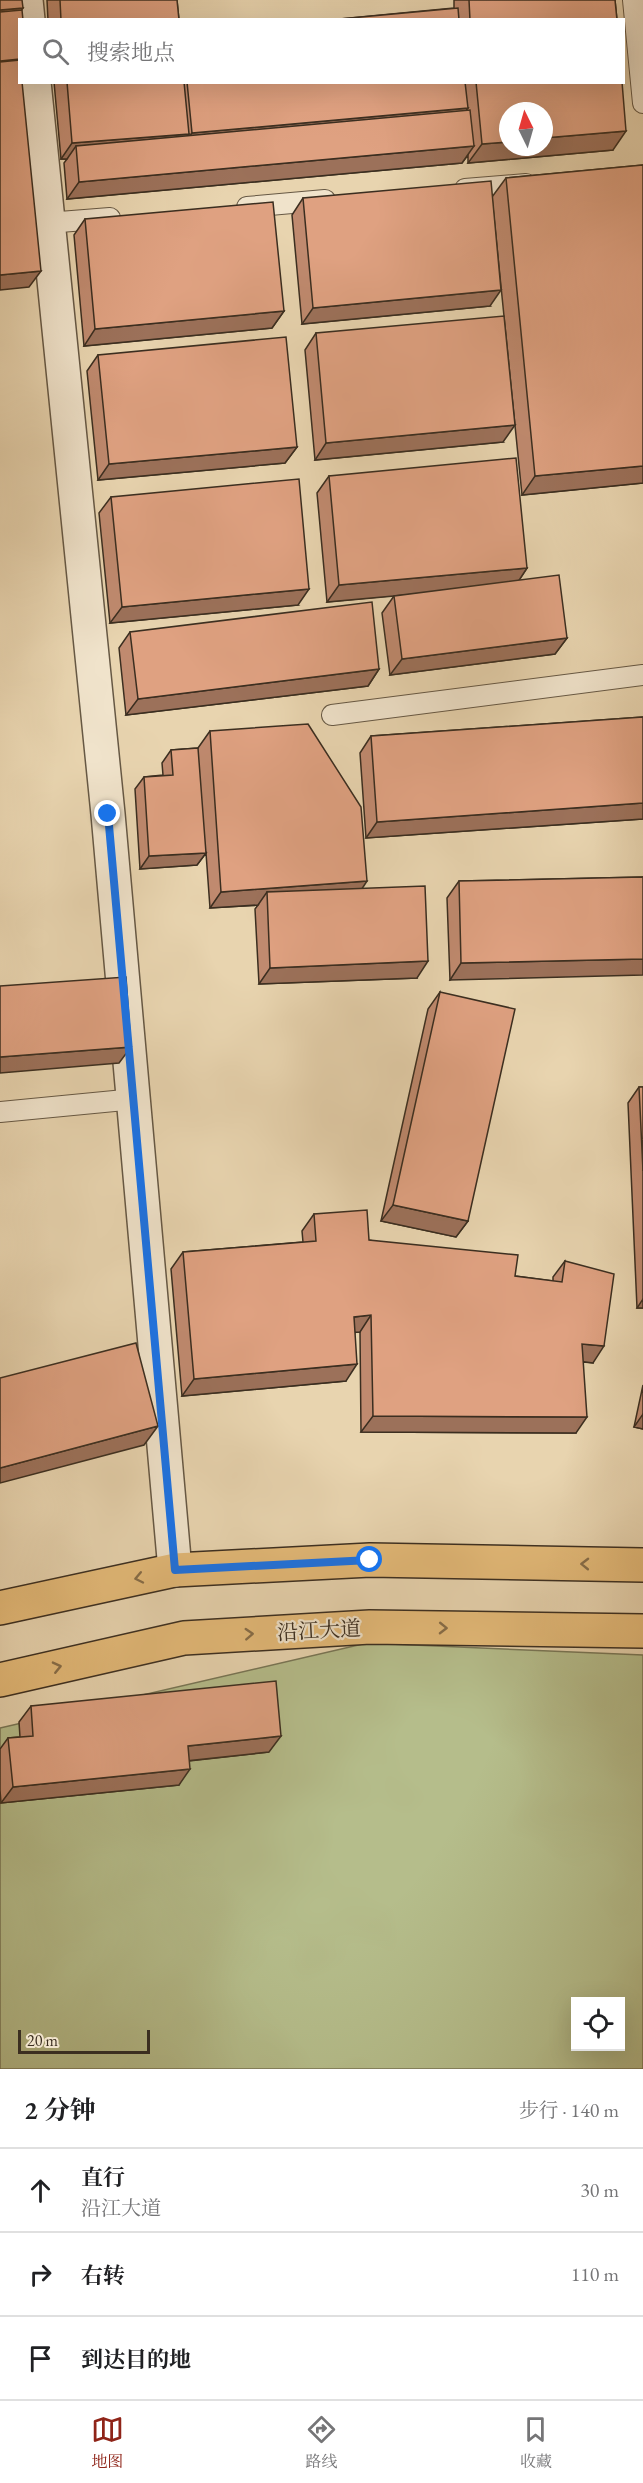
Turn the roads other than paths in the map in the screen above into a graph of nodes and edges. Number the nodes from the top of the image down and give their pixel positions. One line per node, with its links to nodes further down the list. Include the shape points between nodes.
1 (26, 0): 3 (street)
2 (633, 0): 5 (lane)
3 (28, 18)
4 (34, 84): 11 (street)
5 (643, 103)
6 (548, 182): 7 (lane)
7 (440, 191)
8 (345, 198): 9 (lane)
9 (226, 208)
10 (130, 216): 11 (lane)
11 (47, 223): 14 (street)
12 (643, 675): 13 (lane)
13 (332, 715)
14 (135, 1099): 15 (lane); 17 (street)
15 (0, 1112)
16 (643, 1565): 17 (main road, one-way to 17, via 370,1560)
17 (175, 1570): 18 (main road, one-way to 18)
18 (0, 1608)
19 (643, 1631): 20 (main road, 沿江大道, one-way to 19, via 184,1638 370,1627)
20 (0, 1680)

